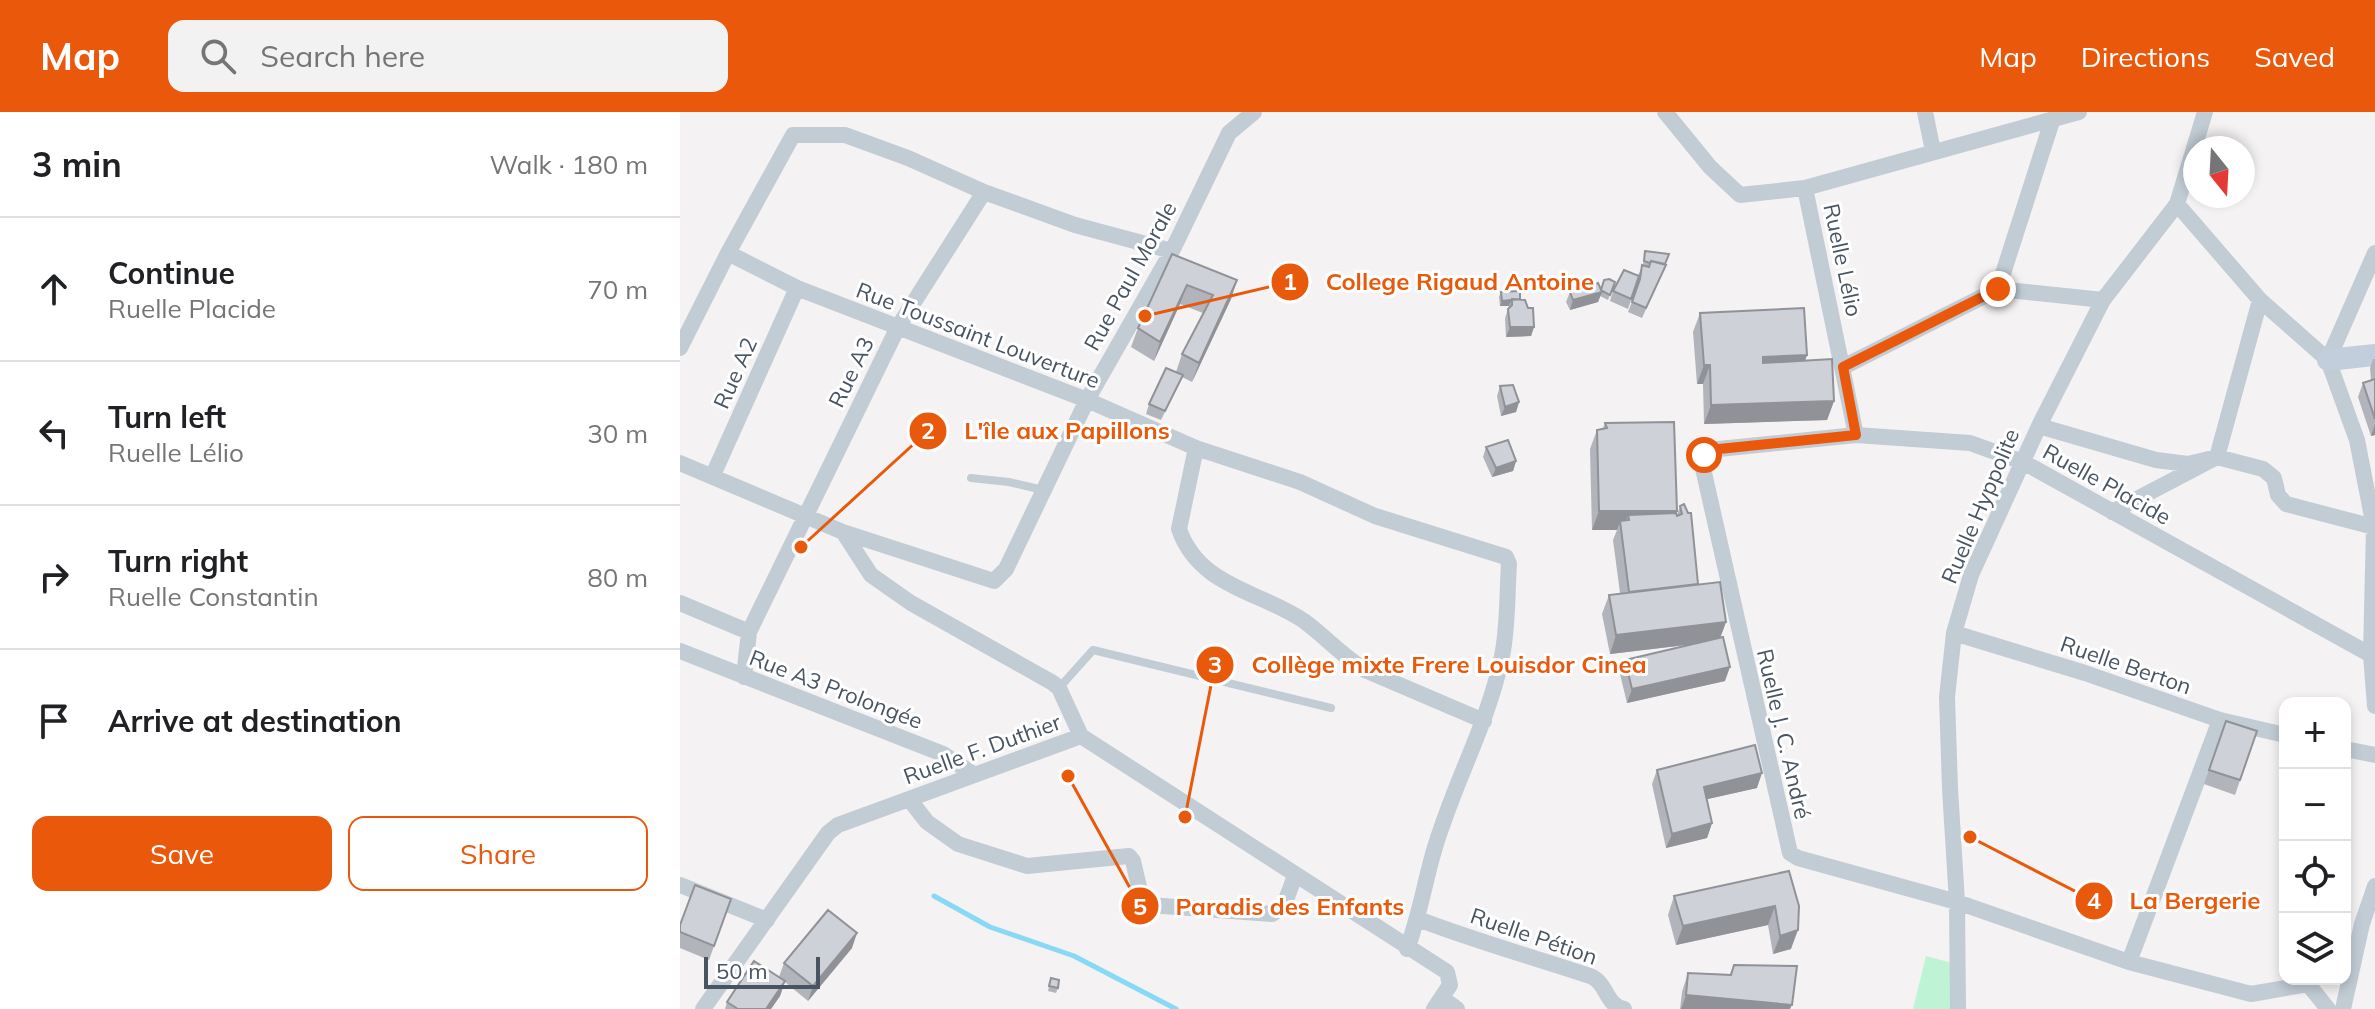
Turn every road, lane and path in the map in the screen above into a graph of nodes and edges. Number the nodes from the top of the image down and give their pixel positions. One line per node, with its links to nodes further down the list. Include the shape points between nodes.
1 (1254, 112): 11 (street, Rue Paul Morale, via 1229,133)
2 (1665, 112): 8 (street, via 1740,195)
3 (1925, 112): 7 (street)
4 (2079, 112): 6 (street)
5 (2205, 112): 10 (street, Ruelle Hyppolite)
6 (2052, 121): 7 (street); 15 (street)
7 (1933, 151): 8 (street)
8 (1805, 188): 22 (street, Ruelle Lélio)
9 (984, 192): 11 (street, via 1075,225); 12 (street, via 845,135 793,135); 18 (street, Rue A3)
10 (2177, 204): 16 (street, Ruelle Hyppolite); 17 (street)
11 (1172, 251): 23 (street, Rue Paul Morale)
12 (728, 253): 14 (street, Rue Toussaint Louverture); 19 (street)
13 (2375, 253): 21 (street)
14 (797, 288): 18 (street, Rue Toussaint Louverture); 31 (street, Rue A2)
15 (1998, 289): 16 (street); 22 (street)
16 (2103, 300): 24 (street, Ruelle Hyppolite)
17 (2260, 300): 21 (street); 28 (street)
18 (898, 327): 23 (street, Rue Toussaint Louverture); 35 (street, Rue A3)
19 (680, 348)
20 (2375, 355): 21 (street)
21 (2328, 360): 36 (street, via 2357,440)
22 (1843, 367): 25 (street, Ruelle Lélio)
23 (1087, 400): 26 (street, Rue Toussaint Louverture); 33 (street, Rue Paul Morale)
24 (2039, 426): 28 (street, via 2156,460 2188,464); 29 (street, Ruelle Hyppolite)
25 (1856, 435): 27 (street, Ruelle Placide, via 1709,450); 29 (street, Ruelle Placide, via 1970,443)
26 (1196, 448): 48 (street, via 1179,529 1208,572 1305,622 1367,671); 48 (street, Rue Toussaint Louverture, via 1300,482 1375,516 1506,557 1503,655)
27 (1704, 455): 58 (street, Ruelle J. C. André, via 1790,853)
28 (2217, 457): 34 (street); 36 (street, via 2263,469 2274,478 2286,504)
29 (2023, 462): 34 (street, Ruelle Placide); 40 (street, Ruelle Hyppolite, via 1971,575)
30 (680, 463): 31 (street)
31 (713, 475): 35 (street)
32 (971, 478): 33 (lane)
33 (1043, 490): 37 (street, Rue Paul Morale, via 1006,569 994,581)
34 (2112, 512): 42 (street, Ruelle Placide)
35 (805, 517): 37 (street); 39 (street, Rue A3)
36 (2374, 527): 42 (street)
37 (843, 532): 44 (street, via 871,575)
38 (680, 603): 39 (street)
39 (749, 632): 43 (street, Rue A3)
40 (1954, 633): 47 (street, Ruelle Berton); 58 (street, Ruelle Hyppolite, via 1947,697)
41 (680, 651): 43 (street, Rue A3 Prolongée)
42 (2371, 655): 45 (street)
43 (744, 677): 53 (street, Rue A3 Prolongée, via 943,754)
44 (1059, 688): 46 (lane, via 1093,650); 50 (street)
45 (2375, 706)
46 (1331, 708)
47 (2220, 720): 49 (street, Ruelle Berton); 64 (street)
48 (1484, 721): 59 (street, Rue Toussaint Louverture, via 1433,854)
49 (2279, 734)
50 (1081, 736): 53 (street, Ruelle F. Duthier); 55 (street, Ruelle F. Duthier)
51 (2351, 750): 52 (street)
52 (2375, 755)
53 (973, 774): 54 (street, Ruelle F. Duthier)
54 (909, 799): 55 (street, via 927,822 958,844 1027,866 1129,856 1142,900 1149,905 1272,914 1284,905); 60 (street, Ruelle F. Duthier, via 828,833)
55 (1295, 876): 63 (street, Ruelle F. Duthier)
56 (680, 885): 60 (street)
57 (2375, 886): 61 (street)
58 (1957, 902): 64 (street); 71 (street, Ruelle Hyppolite)
59 (1418, 919): 63 (street, Rue Toussaint Louverture); 70 (street, Ruelle Pétion, via 1595,978 1613,1004)
60 (767, 920): 68 (street, Ruelle F. Duthier)
61 (2362, 924): 62 (street); 73 (street)
62 (2351, 936)
63 (1407, 949): 67 (street, Ruelle F. Duthier, via 1447,972 1450,985)
64 (2129, 962): 65 (street, via 2251,994)
65 (2295, 985)
66 (2312, 985): 72 (street)
67 (1438, 1003): 69 (street)
68 (703, 1009)
69 (1457, 1009)
70 (1624, 1009)
71 (1958, 1009)
72 (2328, 1009)
73 (2343, 1009)

